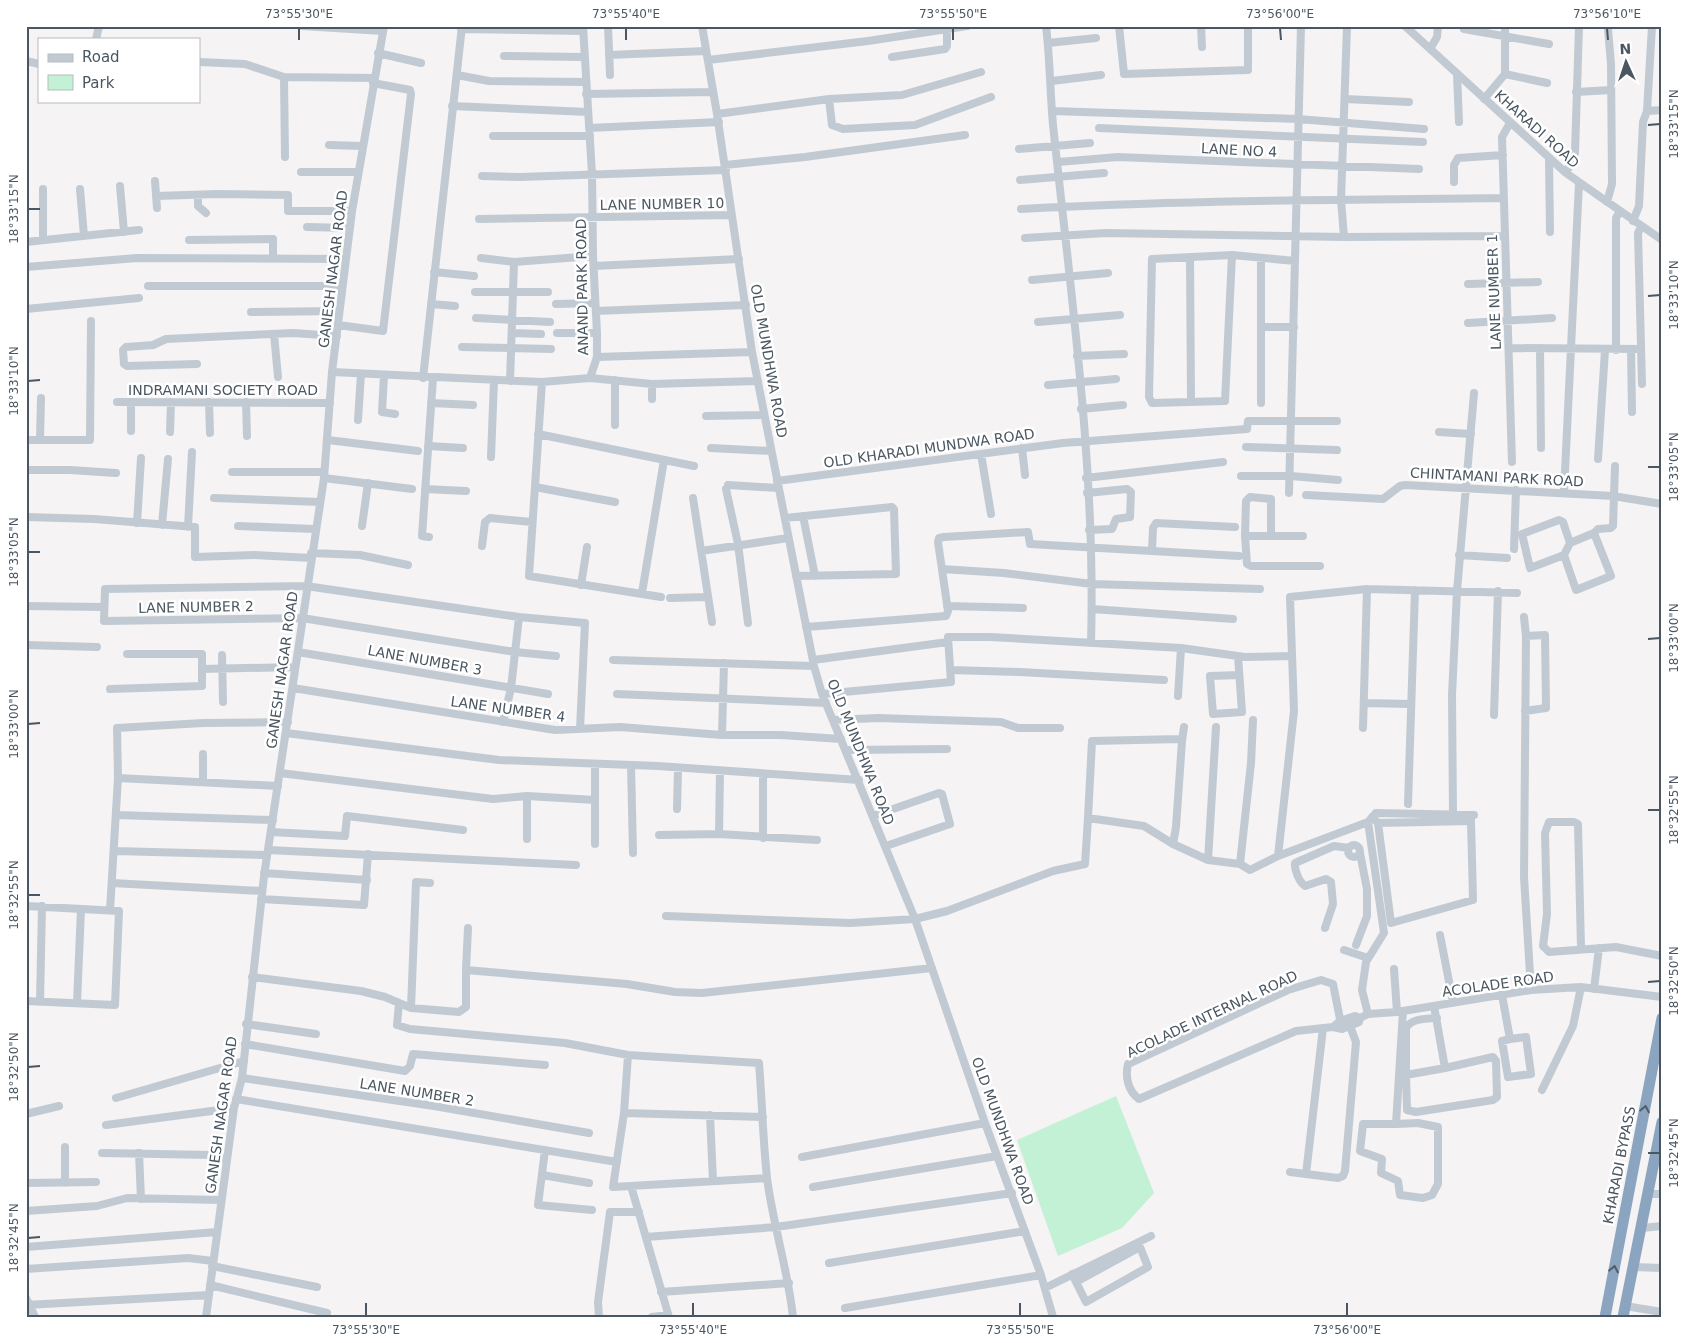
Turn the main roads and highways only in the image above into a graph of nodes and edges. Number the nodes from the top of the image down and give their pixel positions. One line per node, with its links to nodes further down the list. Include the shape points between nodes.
1 (1662, 1018): 5 (highway, KHARADI BYPASS, one-way to 1)
2 (1662, 1122): 3 (highway)
3 (1658, 1163): 4 (highway)
4 (1624, 1311)
5 (1606, 1317)

